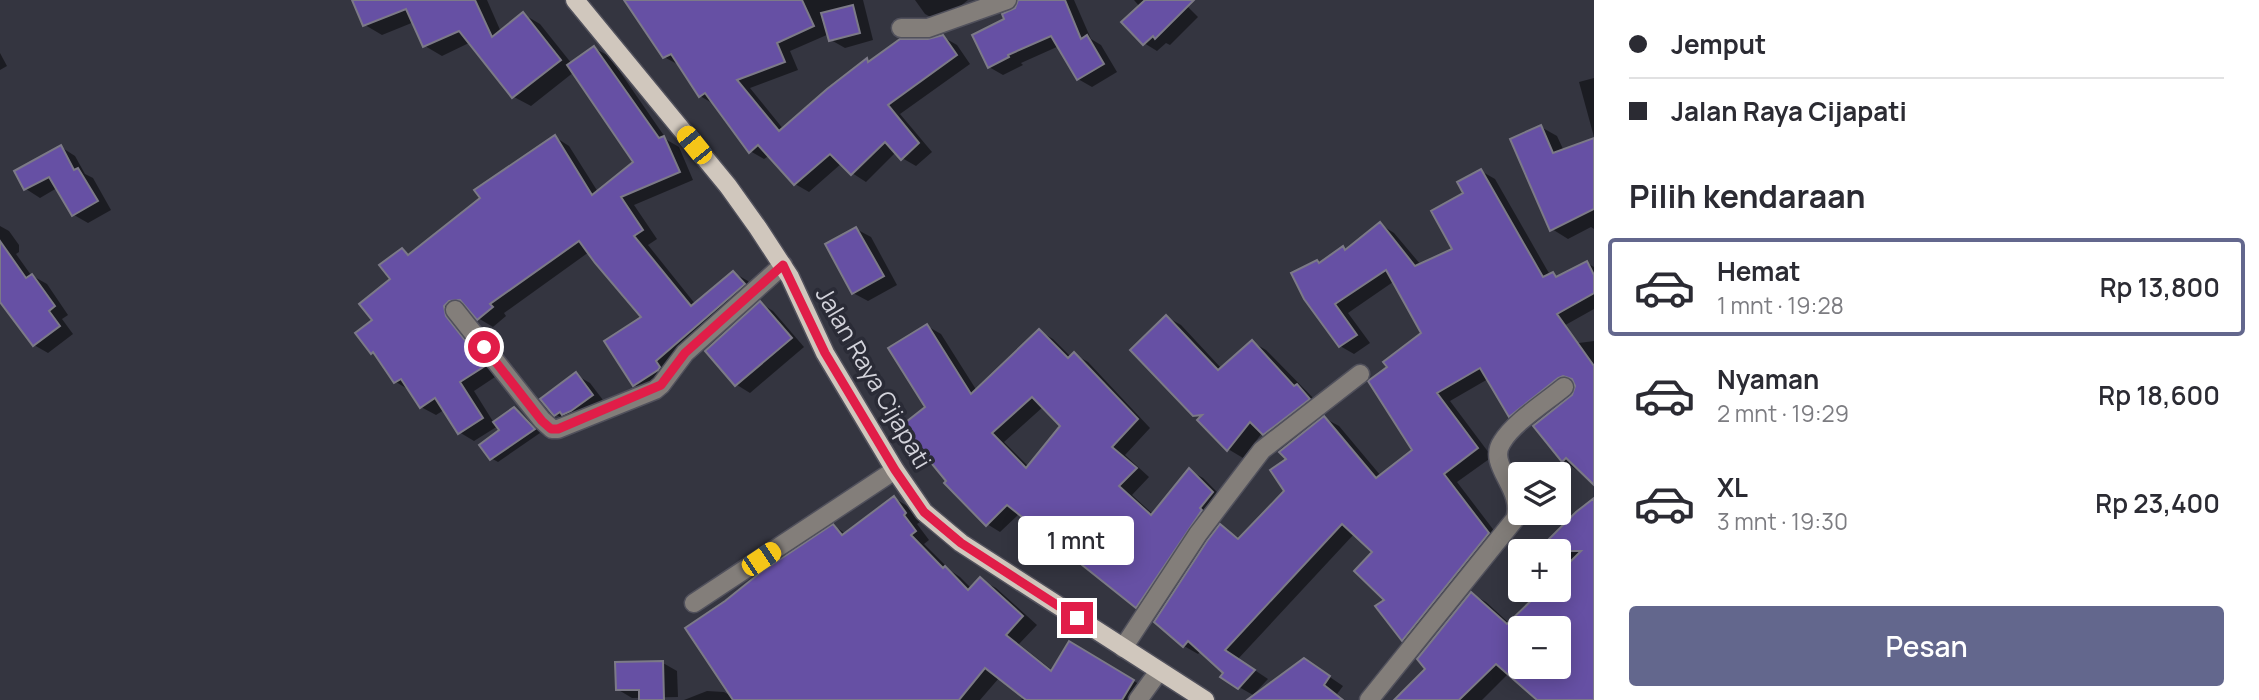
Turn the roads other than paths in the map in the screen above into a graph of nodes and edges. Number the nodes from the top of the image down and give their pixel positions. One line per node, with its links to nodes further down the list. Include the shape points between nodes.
1 (575, 0): 4 (main road, Jalan Raya Cijapati, via 728,186)
2 (1007, 0): 3 (street, via 928,28)
3 (901, 28)
4 (783, 265): 5 (street, via 685,353 661,385 558,429 542,421); 8 (main road, Jalan Raya Cijapati, via 825,353)
5 (455, 310)
6 (1360, 374): 10 (street, via 1262,450 1198,534)
7 (1564, 387): 14 (street, via 1510,432 1498,449 1498,462 1517,502 1515,519)
8 (895, 470): 9 (street); 10 (main road, Jalan Raya Cijapati, via 924,512 961,543)
9 (694, 603)
10 (1123, 648): 11 (main road, Jalan Raya Cijapati)
11 (1159, 671): 12 (street); 13 (main road, Jalan Raya Cijapati)
12 (1138, 700)
13 (1205, 700)
14 (1369, 700)

